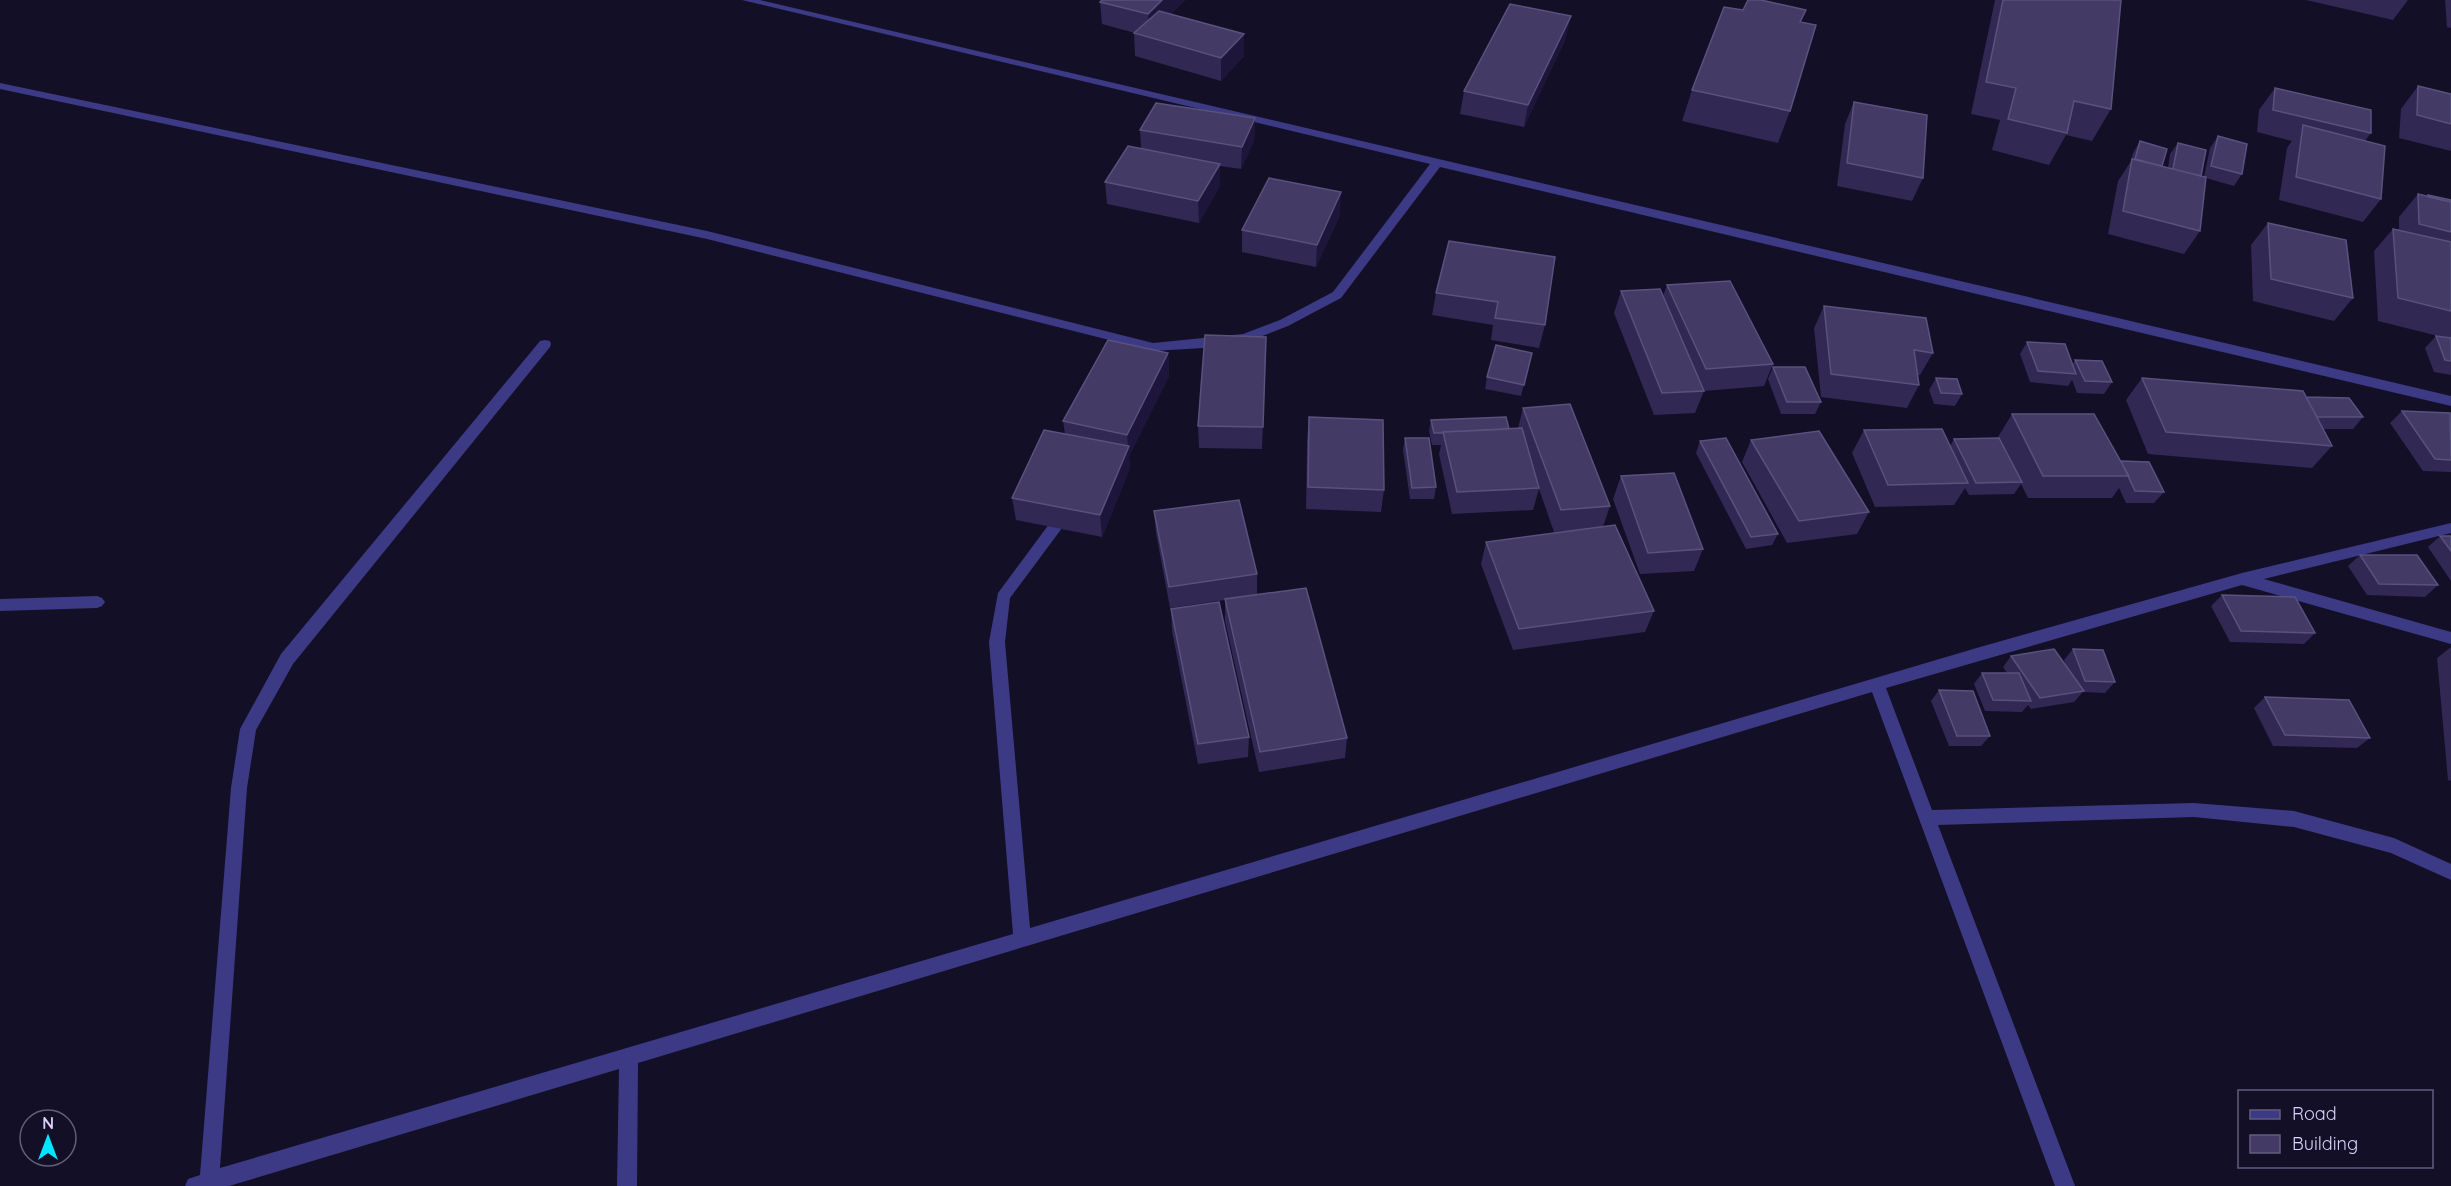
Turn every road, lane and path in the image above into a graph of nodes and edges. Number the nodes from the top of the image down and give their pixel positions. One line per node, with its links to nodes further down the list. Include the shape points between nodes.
1 (747, 0): 3 (street)
2 (0, 86): 3 (street, via 707,234 1153,347 1245,338 1284,323 1336,295)
3 (1437, 163): 5 (street)
4 (545, 344): 17 (street, via 287,659 248,729 239,788)
5 (2451, 401)
6 (1079, 496): 15 (street, via 1003,597 997,642)
7 (2451, 528): 8 (street)
8 (2242, 579): 11 (street); 12 (street)
9 (97, 602): 10 (street)
10 (0, 605)
11 (2451, 638)
12 (1877, 685): 13 (street); 15 (street)
13 (1926, 818): 14 (street, via 2194,810 2294,819 2394,846); 19 (street)
14 (2451, 872)
15 (1022, 939): 16 (street)
16 (629, 1056): 17 (street); 18 (street)
17 (202, 1184)
18 (627, 1186)
19 (2065, 1186)

